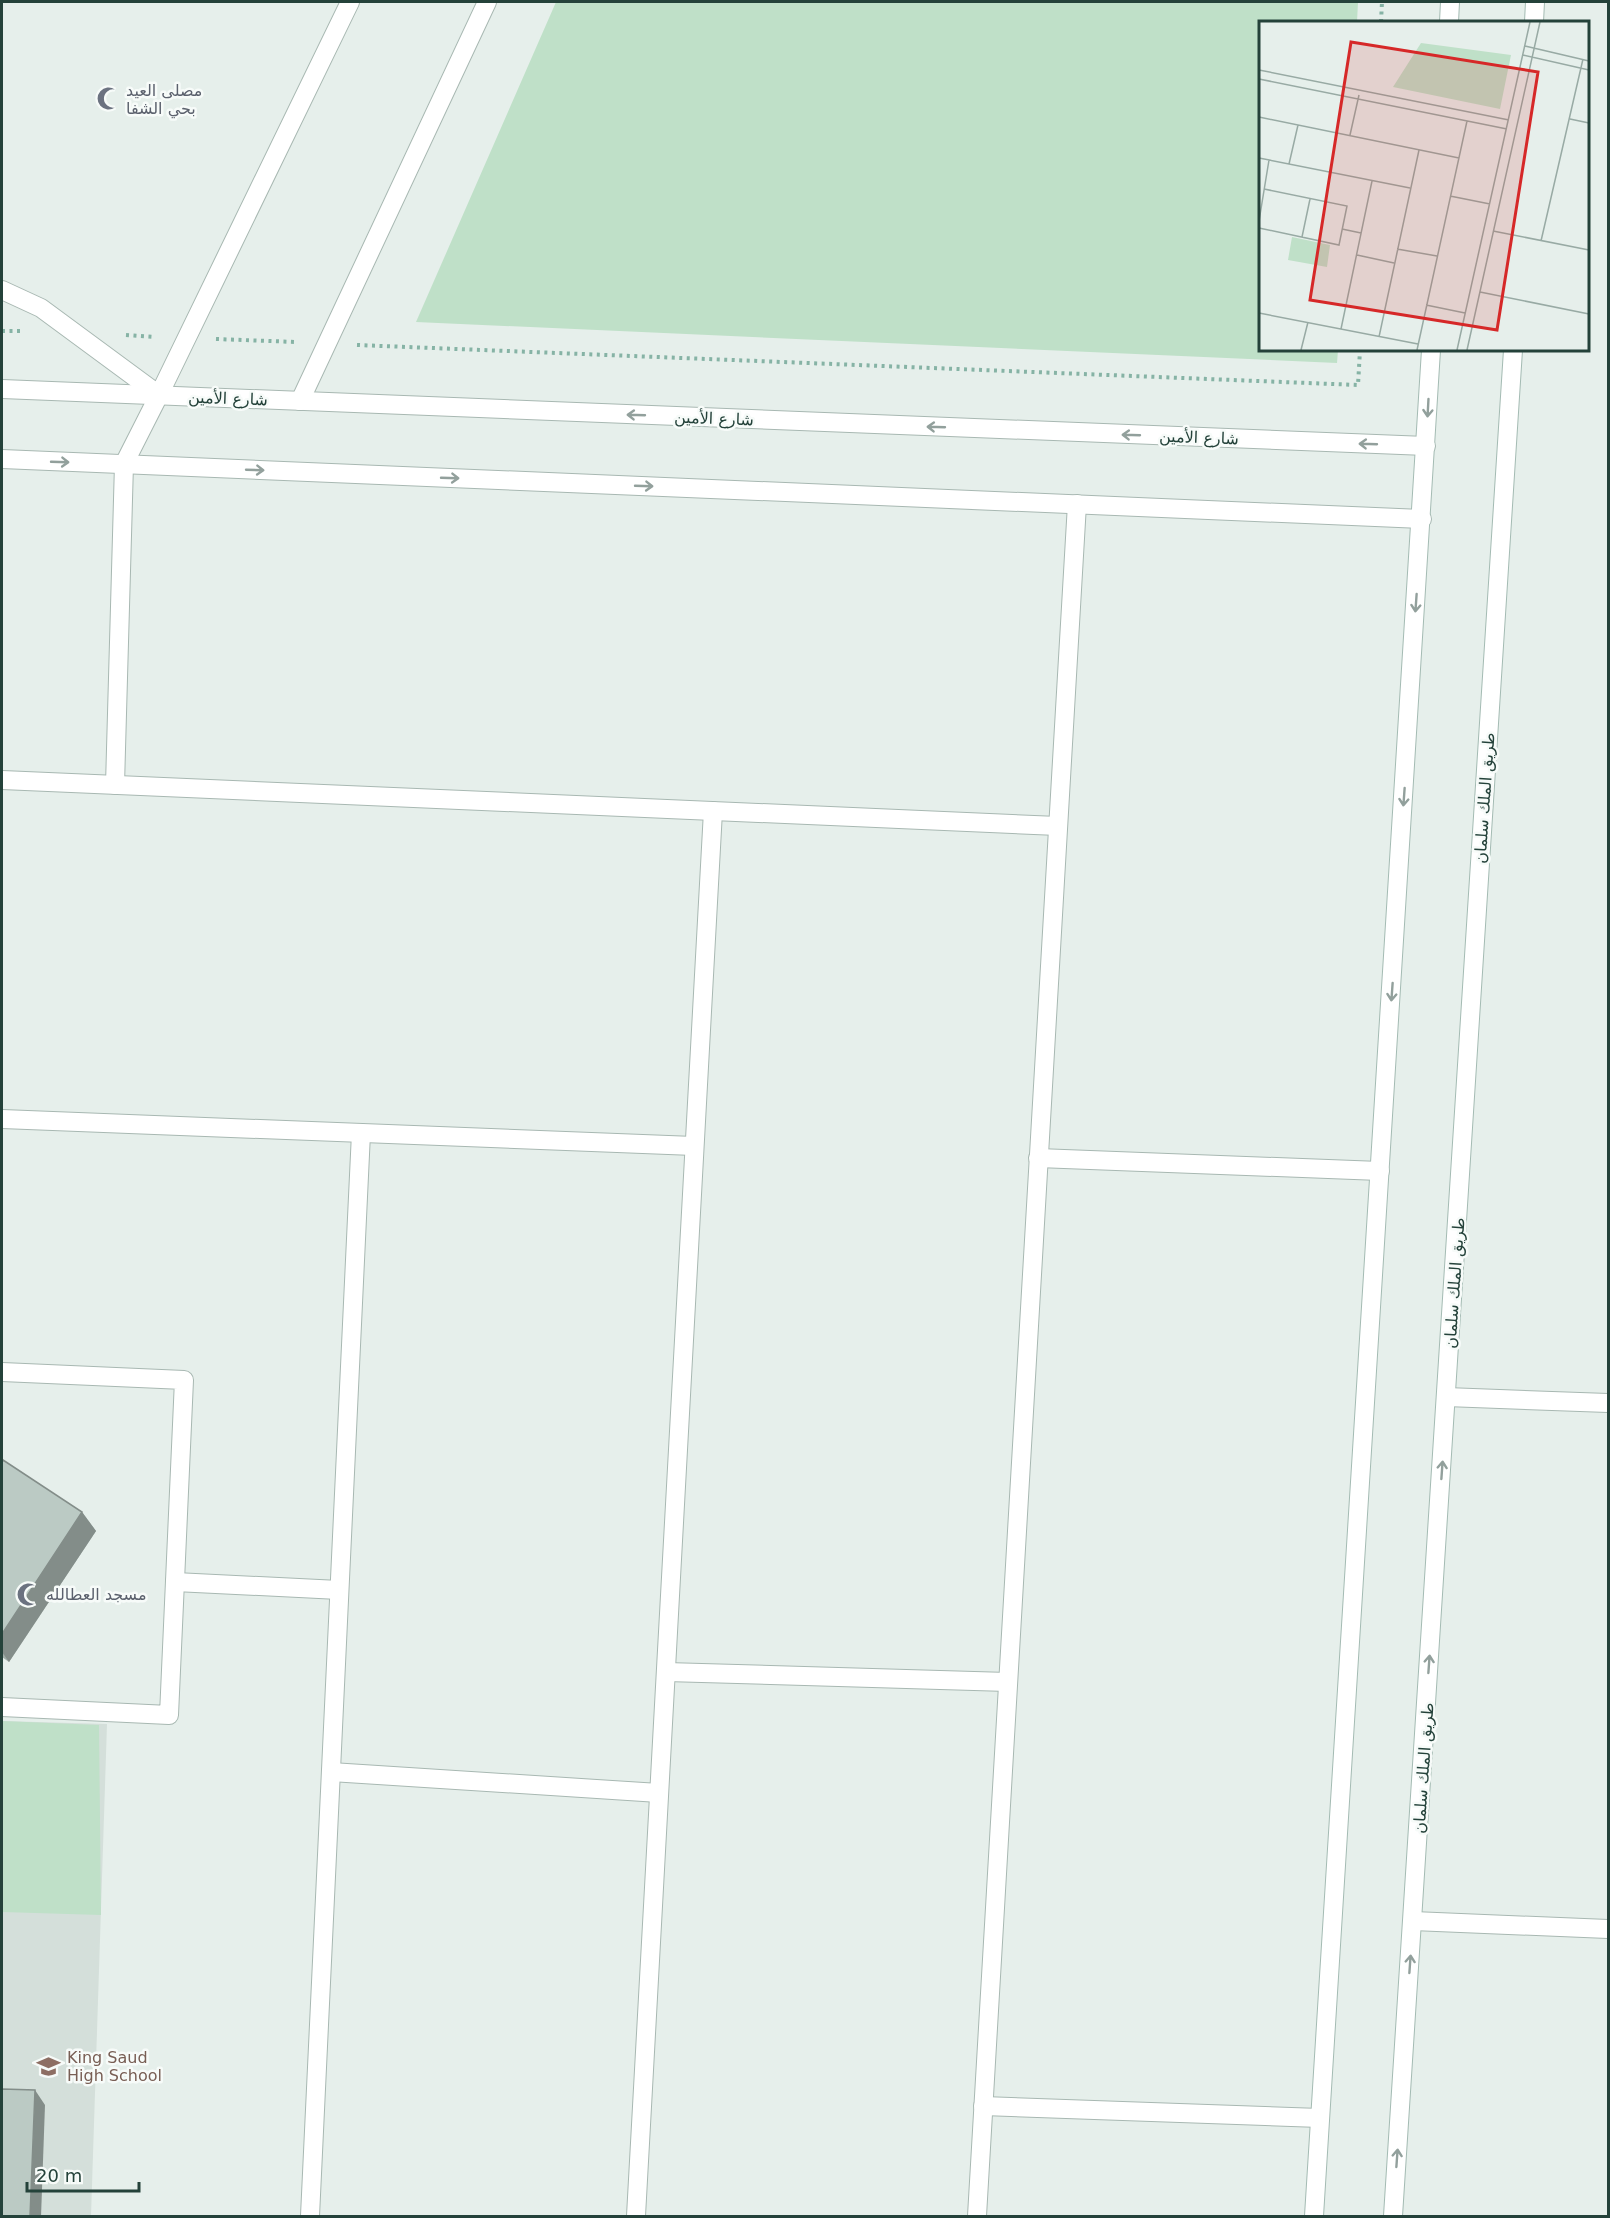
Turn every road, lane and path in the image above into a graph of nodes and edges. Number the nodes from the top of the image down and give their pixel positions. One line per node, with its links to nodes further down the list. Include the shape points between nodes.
1 (350, 2): 13 (street)
2 (487, 2): 14 (street)
3 (1382, 2): 6 (path)
4 (1450, 2): 7 (street)
5 (1535, 2): 8 (street)
6 (1381, 21)
7 (1449, 21)
8 (1534, 21)
9 (2, 290): 12 (street, via 41,308)
10 (2, 331): 11 (path)
11 (22, 332)
12 (75, 334): 13 (path); 19 (street)
13 (187, 338): 14 (path); 19 (street)
14 (327, 344): 15 (path, via 1358,385); 20 (street)
15 (1360, 351)
16 (1431, 351): 21 (street, one-way to 21)
17 (1513, 351): 36 (street, طريق الملك سلمان)
18 (2, 389): 19 (street, شارع الأمين)
19 (159, 396): 20 (street, شارع الأمين); 23 (street)
20 (300, 401): 21 (street, شارع الأمين, one-way to 20)
21 (1426, 446): 25 (street)
22 (2, 459): 23 (street, one-way to 23)
23 (124, 464): 24 (street, one-way to 24); 27 (street)
24 (1077, 504): 25 (street); 29 (street)
25 (1422, 519): 34 (street, one-way to 34)
26 (2, 780): 27 (street)
27 (115, 785): 28 (street)
28 (713, 811): 29 (street); 32 (street)
29 (1058, 826): 33 (street)
30 (2, 1119): 31 (street)
31 (361, 1133): 32 (street); 39 (street)
32 (694, 1146): 40 (street)
33 (1038, 1158): 34 (street); 41 (street)
34 (1380, 1171): 48 (street)
35 (2, 1372): 38 (street, via 184,1380)
36 (1446, 1398): 37 (street); 45 (street, طريق الملك سلمان, one-way to 36)
37 (1608, 1403)
38 (175, 1582): 39 (street); 42 (street, via 169,1715)
39 (339, 1590): 43 (street)
40 (666, 1672): 41 (street); 44 (street)
41 (1008, 1682): 47 (street)
42 (2, 1707)
43 (331, 1772): 44 (street); 49 (street)
44 (659, 1793): 50 (street)
45 (1413, 1921): 46 (street); 53 (street, طريق الملك سلمان, one-way to 45)
46 (1608, 1929)
47 (983, 2106): 48 (street); 51 (street)
48 (1320, 2118): 52 (street)
49 (310, 2217)
50 (636, 2217)
51 (976, 2217)
52 (1314, 2217)
53 (1393, 2217)

